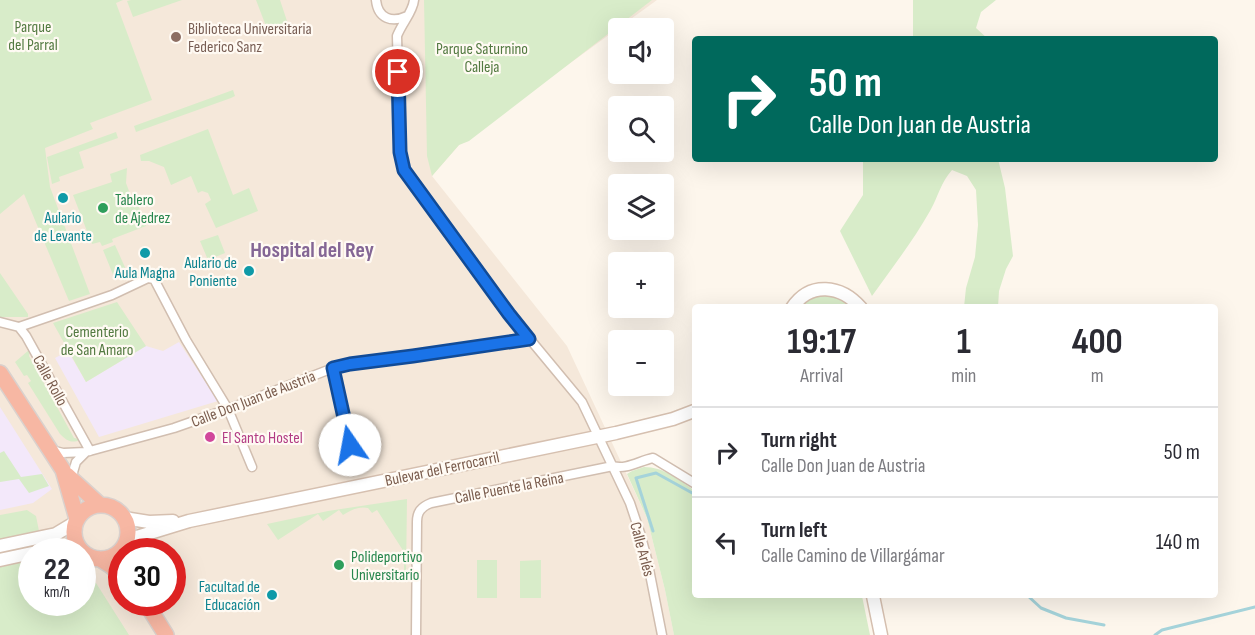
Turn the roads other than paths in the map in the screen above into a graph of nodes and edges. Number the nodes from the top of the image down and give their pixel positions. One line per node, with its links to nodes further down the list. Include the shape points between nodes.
1 (376, 0): 4 (street, via 381,13)
2 (414, 0): 3 (street)
3 (407, 16): 4 (street); 5 (street)
4 (389, 19): 5 (street)
5 (397, 36): 10 (street, Calle Arlés, via 400,152 404,170)
6 (796, 304): 7 (main road, via 804,295 829,289 842,292)
7 (858, 304)
8 (0, 322): 9 (street)
9 (19, 327): 13 (street, via 154,279); 18 (street, Calle Rollo)
10 (529, 339): 11 (street, Calle Don Juan de Austria); 15 (street, Calle Arlés, via 578,395)
11 (333, 368): 13 (street, Calle Don Juan de Austria); 16 (street)
12 (0, 373): 17 (highway)
13 (228, 409): 18 (street, Calle Don Juan de Austria); 20 (street)
14 (692, 412): 15 (main road, Bulevar del Ferrocarril)
15 (599, 436): 19 (street, Calle Arlés); 26 (main road, Bulevar del Ferrocarril)
16 (350, 445)
17 (48, 449): 18 (street, Calle Don Juan de Austria); 21 (highway)
18 (88, 452): 21 (street)
19 (613, 466): 22 (street, via 621,468 653,458); 40 (street, Calle Puente la Reina, via 431,503 419,510); 41 (street, Calle Arlés, via 640,533)
20 (252, 467)
21 (67, 475): 23 (highway); 25 (highway)
22 (692, 482)
23 (100, 505): 24 (highway, via 112,508); 25 (highway, via 87,509)
24 (124, 518): 26 (main road, Bulevar del Ferrocarril); 28 (highway)
25 (77, 521): 27 (highway); 30 (main road, via 56,534)
26 (189, 521): 29 (main road, Bulevar del Ferrocarril)
27 (75, 538)
28 (127, 538)
29 (146, 538)
30 (0, 546)
31 (18, 556): 35 (main road)
32 (96, 558): 34 (highway)
33 (108, 558): 34 (highway)
34 (100, 559): 36 (highway)
35 (0, 560)
36 (108, 564)
37 (873, 598): 42 (main road)
38 (154, 616): 39 (highway)
39 (166, 635)
40 (416, 635)
41 (662, 635)
42 (881, 635)

